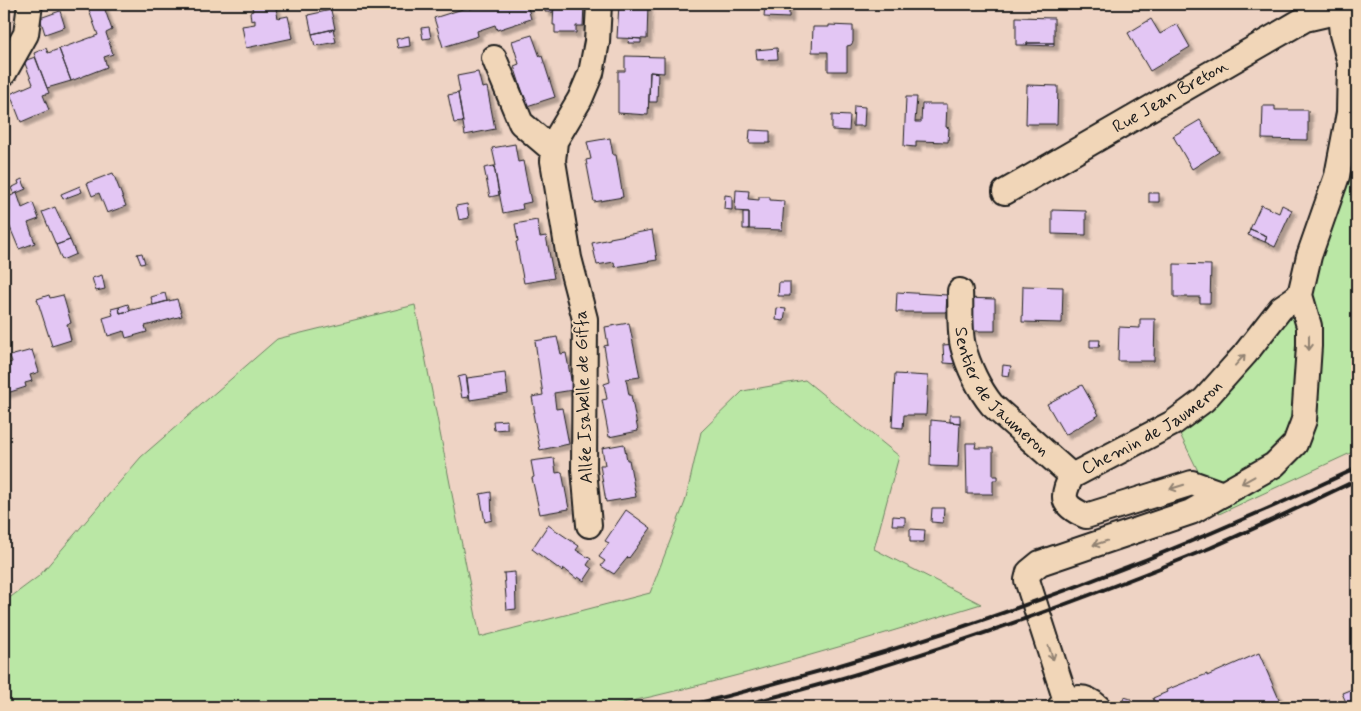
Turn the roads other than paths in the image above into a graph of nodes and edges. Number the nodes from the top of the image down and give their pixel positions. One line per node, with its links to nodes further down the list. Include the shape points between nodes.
1 (30, 4): 5 (street, via 26,34)
2 (599, 4): 6 (street, Allée Isabelle de Giffa, via 591,73 555,141)
3 (1342, 9): 7 (street, Rue Jean Breton, via 1305,20); 9 (street, via 1342,34 1350,64 1349,113 1337,176 1309,256)
4 (494, 58): 6 (street, via 521,123)
5 (4, 73)
6 (554, 151): 12 (street, Allée Isabelle de Giffa, via 569,258 585,319 584,469)
7 (1005, 192)
8 (960, 291): 10 (street, Sentier de Jaumeron, via 962,345 984,395)
9 (1300, 295): 10 (street, Chemin de Jaumeron, one-way to 9, via 1173,423 1204,400 1281,308); 11 (street, one-way to 11, via 1309,326 1310,346 1304,420 1295,444 1274,465)
10 (1072, 476): 11 (street, Chemin de Jaumeron, one-way to 10, via 1192,483 1086,516 1070,508 1064,498 1064,489)
11 (1223, 494): 13 (street, one-way to 13, via 1191,512 1040,563 1029,572 1027,580)
12 (589, 525)
13 (1063, 704): 14 (street, via 1073,698 1087,699)
14 (1098, 707)

